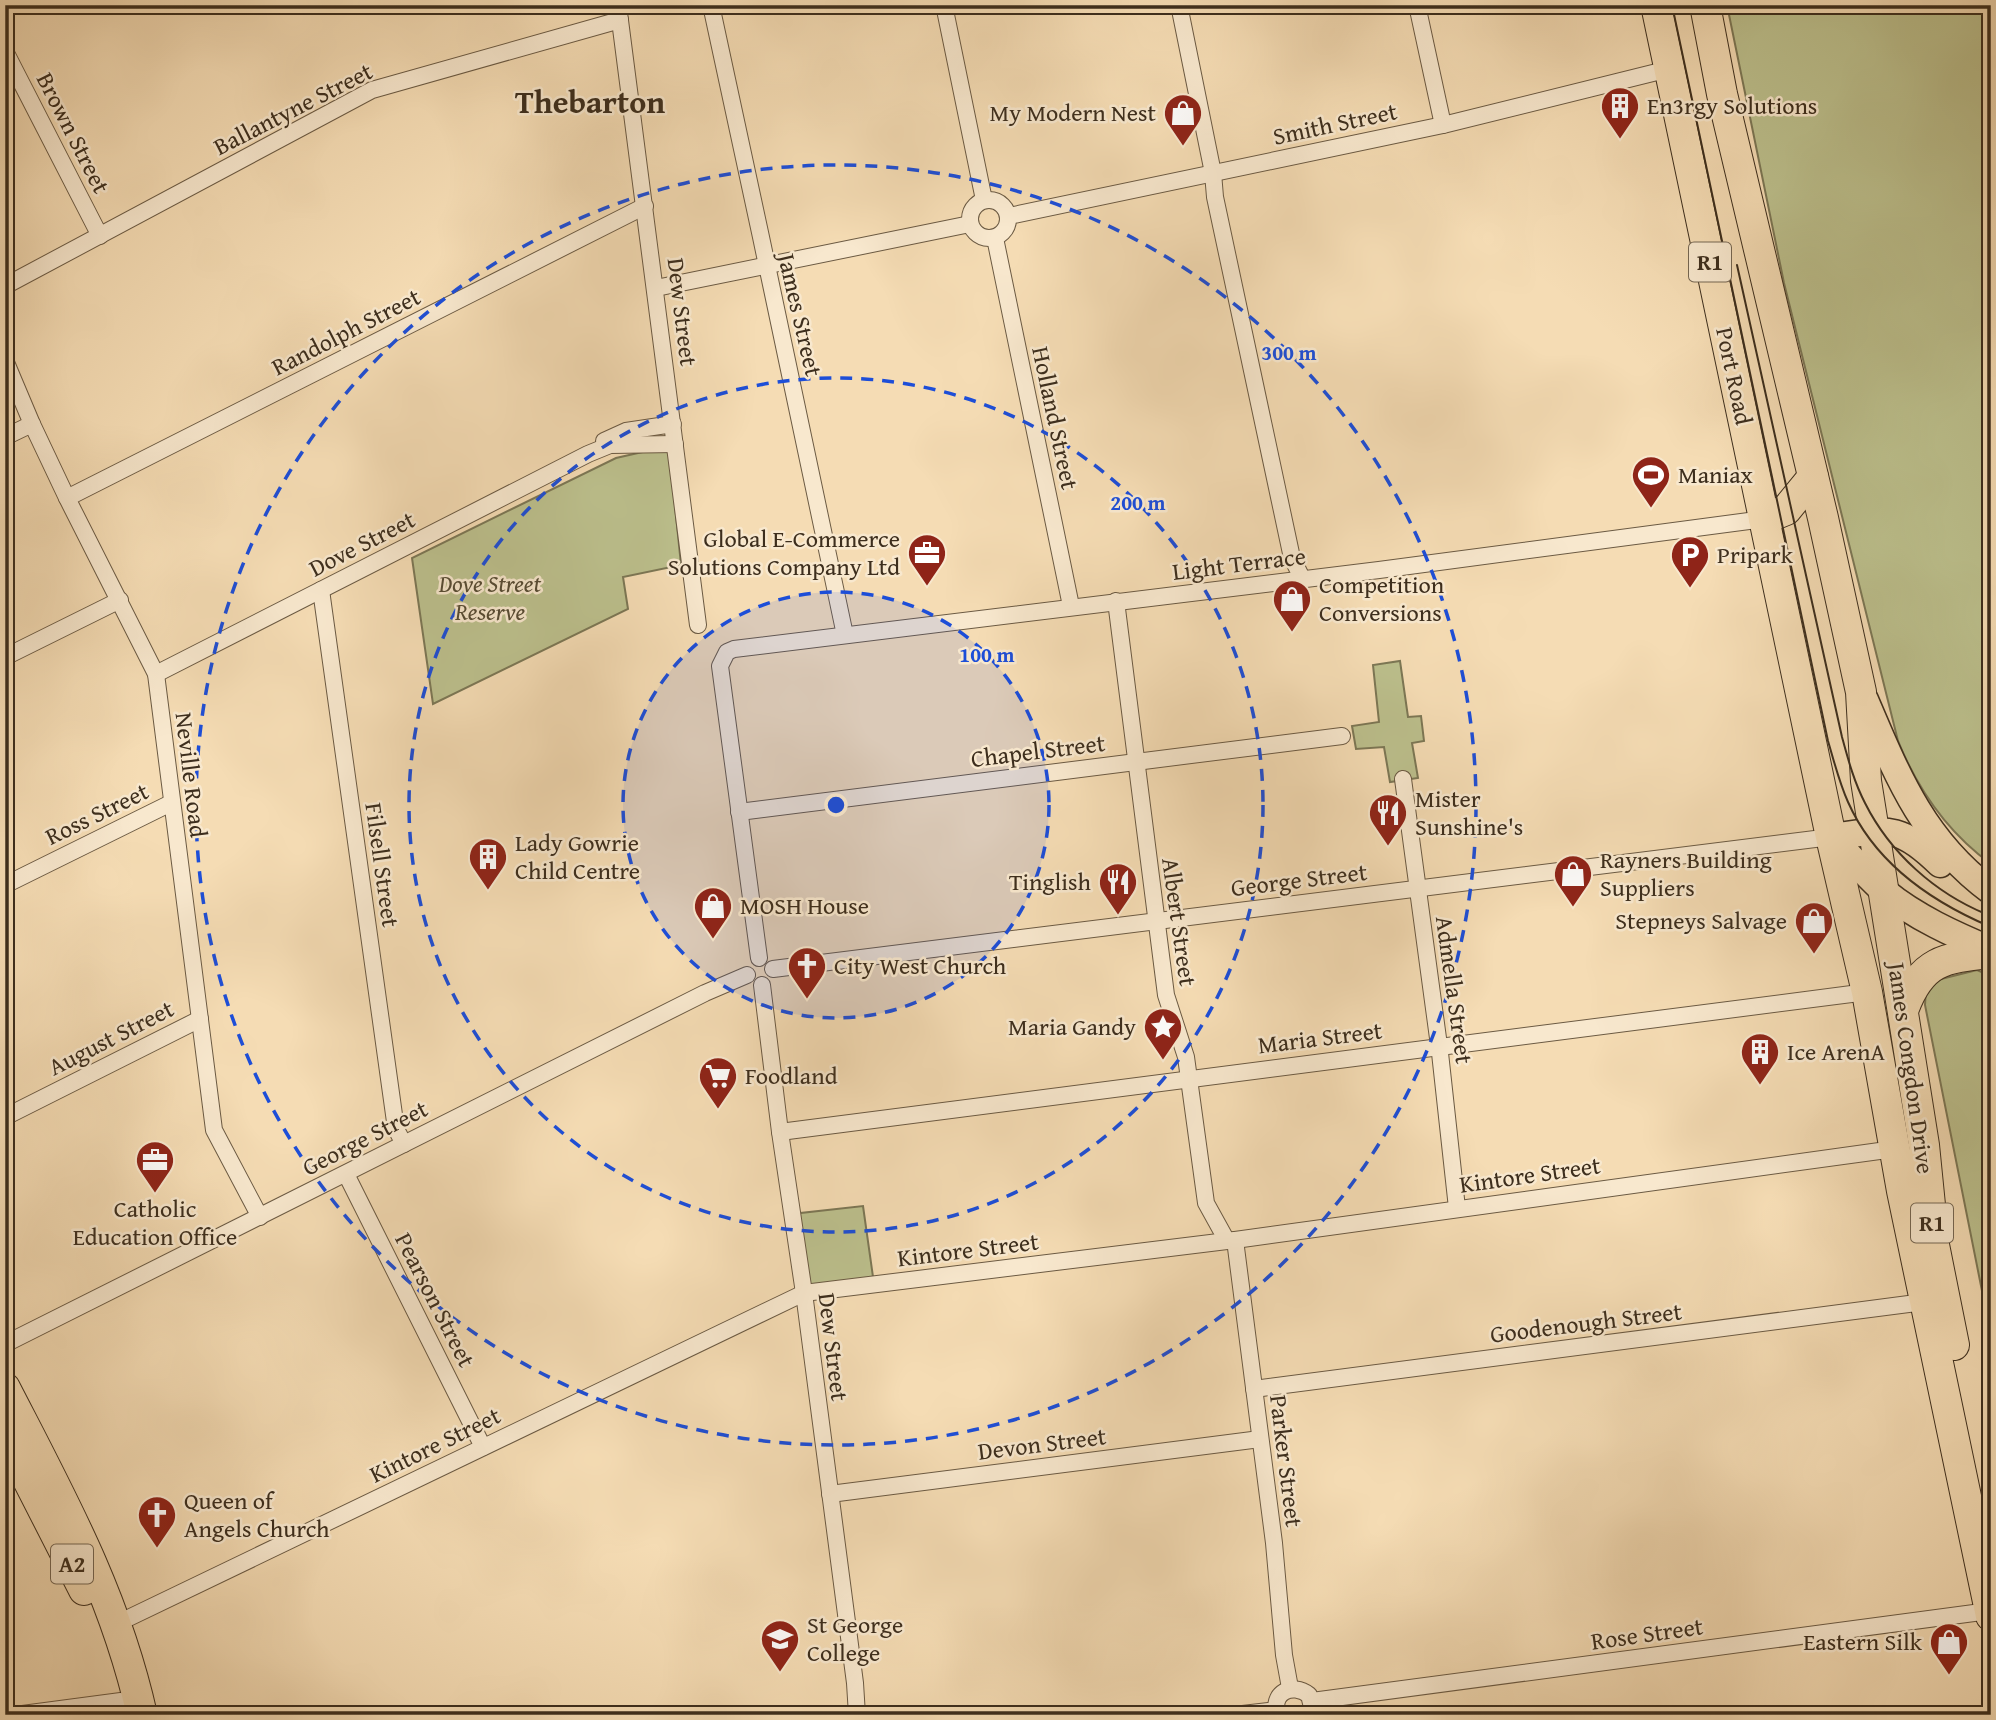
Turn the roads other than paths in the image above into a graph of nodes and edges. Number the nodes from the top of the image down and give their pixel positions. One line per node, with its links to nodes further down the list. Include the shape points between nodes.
1 (711, 5): 19 (street, James Street)
2 (944, 5): 13 (street)
3 (1179, 5): 12 (street)
4 (1417, 5): 11 (street)
5 (1656, 5): 9 (highway, Port Road / R1)
6 (1705, 5): 28 (highway, R1)
7 (619, 13): 14 (street, Dew Street); 17 (street, Ballantyne Street, via 372,90)
8 (5, 51): 10 (street, Brown Street)
9 (1669, 69): 11 (street, Smith Street); 30 (highway, Port Road / R1)
10 (11, 76): 17 (street, Brown Street)
11 (1443, 125): 12 (street, Smith Street)
12 (1213, 173): 15 (street, Smith Street); 31 (street, via 1292,558)
13 (985, 200): 15 (street, via 995,200); 16 (street, via 970,214)
14 (645, 206): 21 (street, Dew Street); 29 (street, Randolph Street)
15 (1009, 216): 18 (street, via 1008,226)
16 (970, 224): 18 (street, via 975,233); 19 (street)
17 (100, 236): 20 (street, Ballantyne Street)
18 (995, 238): 35 (street, Holland Street)
19 (765, 265): 21 (street); 37 (street, James Street)
20 (5, 286)
21 (656, 288): 24 (street, Dew Street)
22 (5, 360): 23 (street, Neville Road)
23 (32, 424): 25 (street); 29 (street, Neville Road)
24 (673, 424): 26 (street, Dew Street); 27 (street, Dove Street, via 626,431)
25 (5, 437)
26 (675, 444): 27 (street, Dove Street, via 610,445); 36 (street, Dew Street)
27 (588, 454): 32 (street, Dove Street)
28 (1813, 477): 30 (highway, via 1786,510); 40 (highway, R1)
29 (67, 498): 33 (street, Neville Road)
30 (1764, 519): 31 (street, Light Terrace); 47 (highway, Port Road / R1)
31 (1303, 580): 34 (street, Light Terrace)
32 (321, 590): 39 (street, Dove Street); 66 (street, Filsell Street, via 396,1129)
33 (120, 600): 38 (street); 39 (street, Neville Road)
34 (1116, 601): 35 (street, Light Terrace); 42 (street, Albert Street)
35 (1071, 606): 37 (street, Light Terrace)
36 (698, 625)
37 (845, 635): 45 (street, Light Terrace, via 734,649 723,658 720,666)
38 (5, 657)
39 (156, 674): 44 (street, Neville Road)
40 (1861, 692): 46 (highway, R1); 51 (main road, via 1894,769 1924,823 1954,861)
41 (1342, 736): 42 (street, Chapel Street)
42 (1135, 761): 45 (street, Chapel Street); 53 (street, Albert Street)
43 (1403, 779): 49 (street, Admella Street)
44 (171, 803): 48 (street, Ross Street); 61 (street, Neville Road)
45 (739, 812): 55 (street)
46 (1875, 832): 47 (main road); 50 (highway, R1); 52 (main road, via 1908,836 1967,889)
47 (1830, 838): 49 (street, George Street); 50 (main road); 59 (highway, James Congdon Drive / R1)
48 (5, 885)
49 (1417, 888): 53 (street, George Street); 62 (street, Admella Street)
50 (1884, 891): 54 (main road); 60 (highway, James Congdon Drive / R1)
51 (1991, 891)
52 (1991, 904)
53 (1155, 922): 56 (street, George Street); 63 (street, Albert Street, via 1166,995)
54 (1991, 952): 60 (highway, via 1931,965 1911,989)
55 (760, 958): 56 (street); 57 (street, via 749,964)
56 (773, 969): 58 (street, via 772,978)
57 (747, 975): 58 (street, via 751,982); 66 (street, George Street)
58 (762, 985): 65 (street, Dew Street)
59 (1867, 992): 62 (street, Maria Street); 68 (highway, James Congdon Drive / R1)
60 (1903, 1008): 67 (highway, James Congdon Drive / R1)
61 (200, 1019): 64 (street, August Street); 71 (street, Neville Road, via 214,1130)
62 (1440, 1047): 63 (street, Maria Street); 70 (street, Admella Street)
63 (1188, 1078): 65 (street, Maria Street); 72 (street, Albert Street, via 1206,1203)
64 (5, 1117)
65 (780, 1132): 73 (street, Dew Street)
66 (404, 1144): 69 (street, George Street)
67 (1924, 1145): 68 (highway); 74 (highway, James Congdon Drive / R1)
68 (1894, 1149): 70 (street, Kintore Street); 74 (highway, James Congdon Drive / R1)
69 (346, 1174): 71 (street, George Street); 80 (street, Pearson Street)
70 (1457, 1208): 72 (street, Kintore Street)
71 (260, 1217): 75 (street, George Street)
72 (1231, 1240): 73 (street, Kintore Street); 77 (street, Parker Street)
73 (804, 1293): 80 (street, Kintore Street); 81 (street, Dew Street)
74 (1935, 1301): 77 (street, Goodenough Street); 82 (highway, James Congdon Drive / R1); 83 (highway, James Congdon Drive / R1)
75 (5, 1344)
76 (5, 1388): 84 (highway, A2, via 81,1536)
77 (1254, 1389): 79 (street, Parker Street)
78 (5, 1435): 87 (highway, A2, via 89,1600)
79 (1260, 1439): 81 (street, Devon Street); 85 (street, Parker Street)
80 (483, 1447): 84 (street, Kintore Street)
81 (830, 1494): 90 (street, Dew Street)
82 (1991, 1534)
83 (1990, 1613): 86 (street, Rose Street)
84 (116, 1625): 87 (highway, A2)
85 (1290, 1688): 86 (street, via 1309,1695); 88 (street, via 1279,1695)
86 (1311, 1708)
87 (129, 1710): 89 (street)
88 (1277, 1712): 91 (street)
89 (15, 1715)
90 (857, 1715)
91 (1234, 1715)

